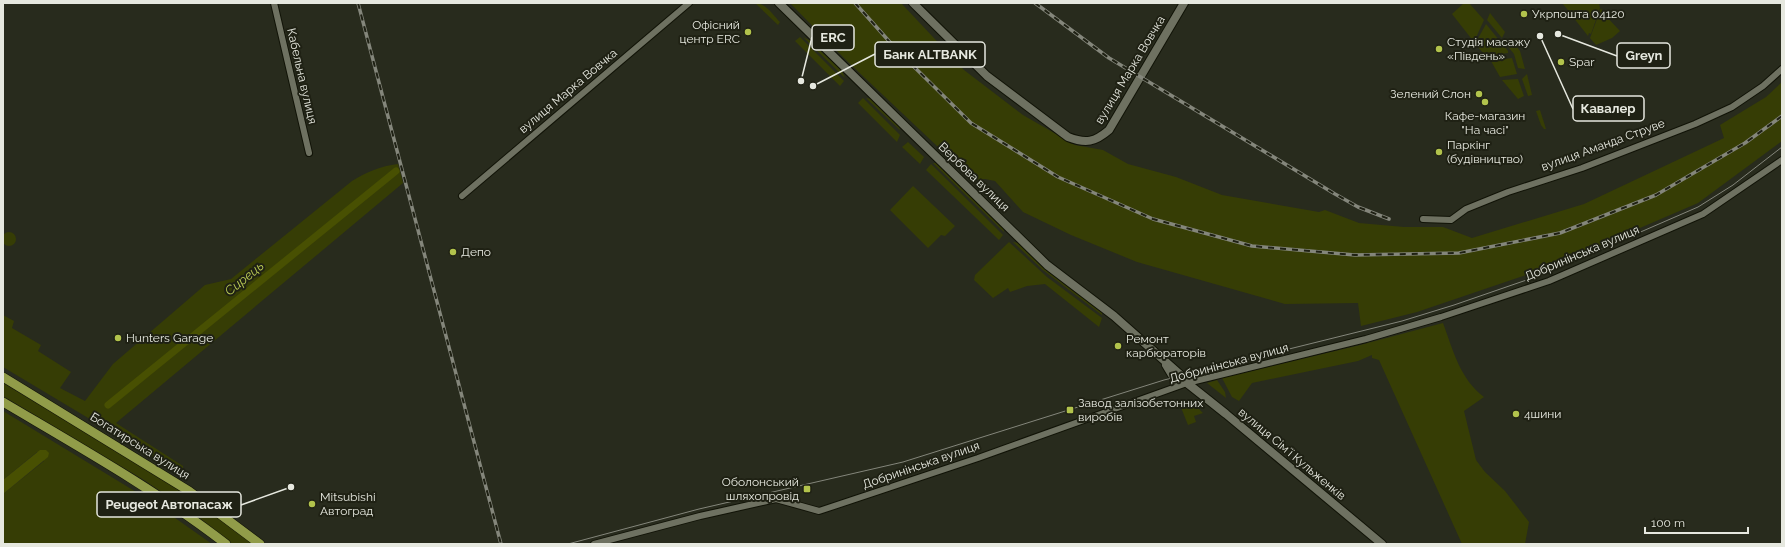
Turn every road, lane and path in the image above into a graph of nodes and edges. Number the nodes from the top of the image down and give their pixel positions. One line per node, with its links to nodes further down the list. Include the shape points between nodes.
1 (274, 3): 7 (street, Кабельна вулиця)
2 (689, 3): 9 (street, вулиця Марка Вовчка)
3 (780, 3): 12 (main road, Вербова вулиця, via 1047,265 1114,316)
4 (913, 3): 5 (main road, вулиця Марка Вовчка, via 987,76 1068,137 1079,141 1099,138 1109,130)
5 (1184, 3)
6 (1782, 69): 10 (street, вулиця Аманда Струве, via 1763,86 1732,106 1695,124 1582,168 1508,192 1466,209 1451,220)
7 (309, 153)
8 (1782, 160): 12 (street, Добринінська вулиця, via 1702,214 1549,281 1366,339)
9 (462, 196)
10 (1423, 219)
11 (3, 377): 15 (main road, Богатирська вулиця, via 190,491)
12 (1187, 383): 16 (street, Добринінська вулиця, via 978,458 819,510 776,499); 17 (main road, вулиця Сімʼї Кульженків)
13 (3, 402): 14 (main road, via 120,472)
14 (226, 544)
15 (260, 544)
16 (594, 544)
17 (1382, 544)

